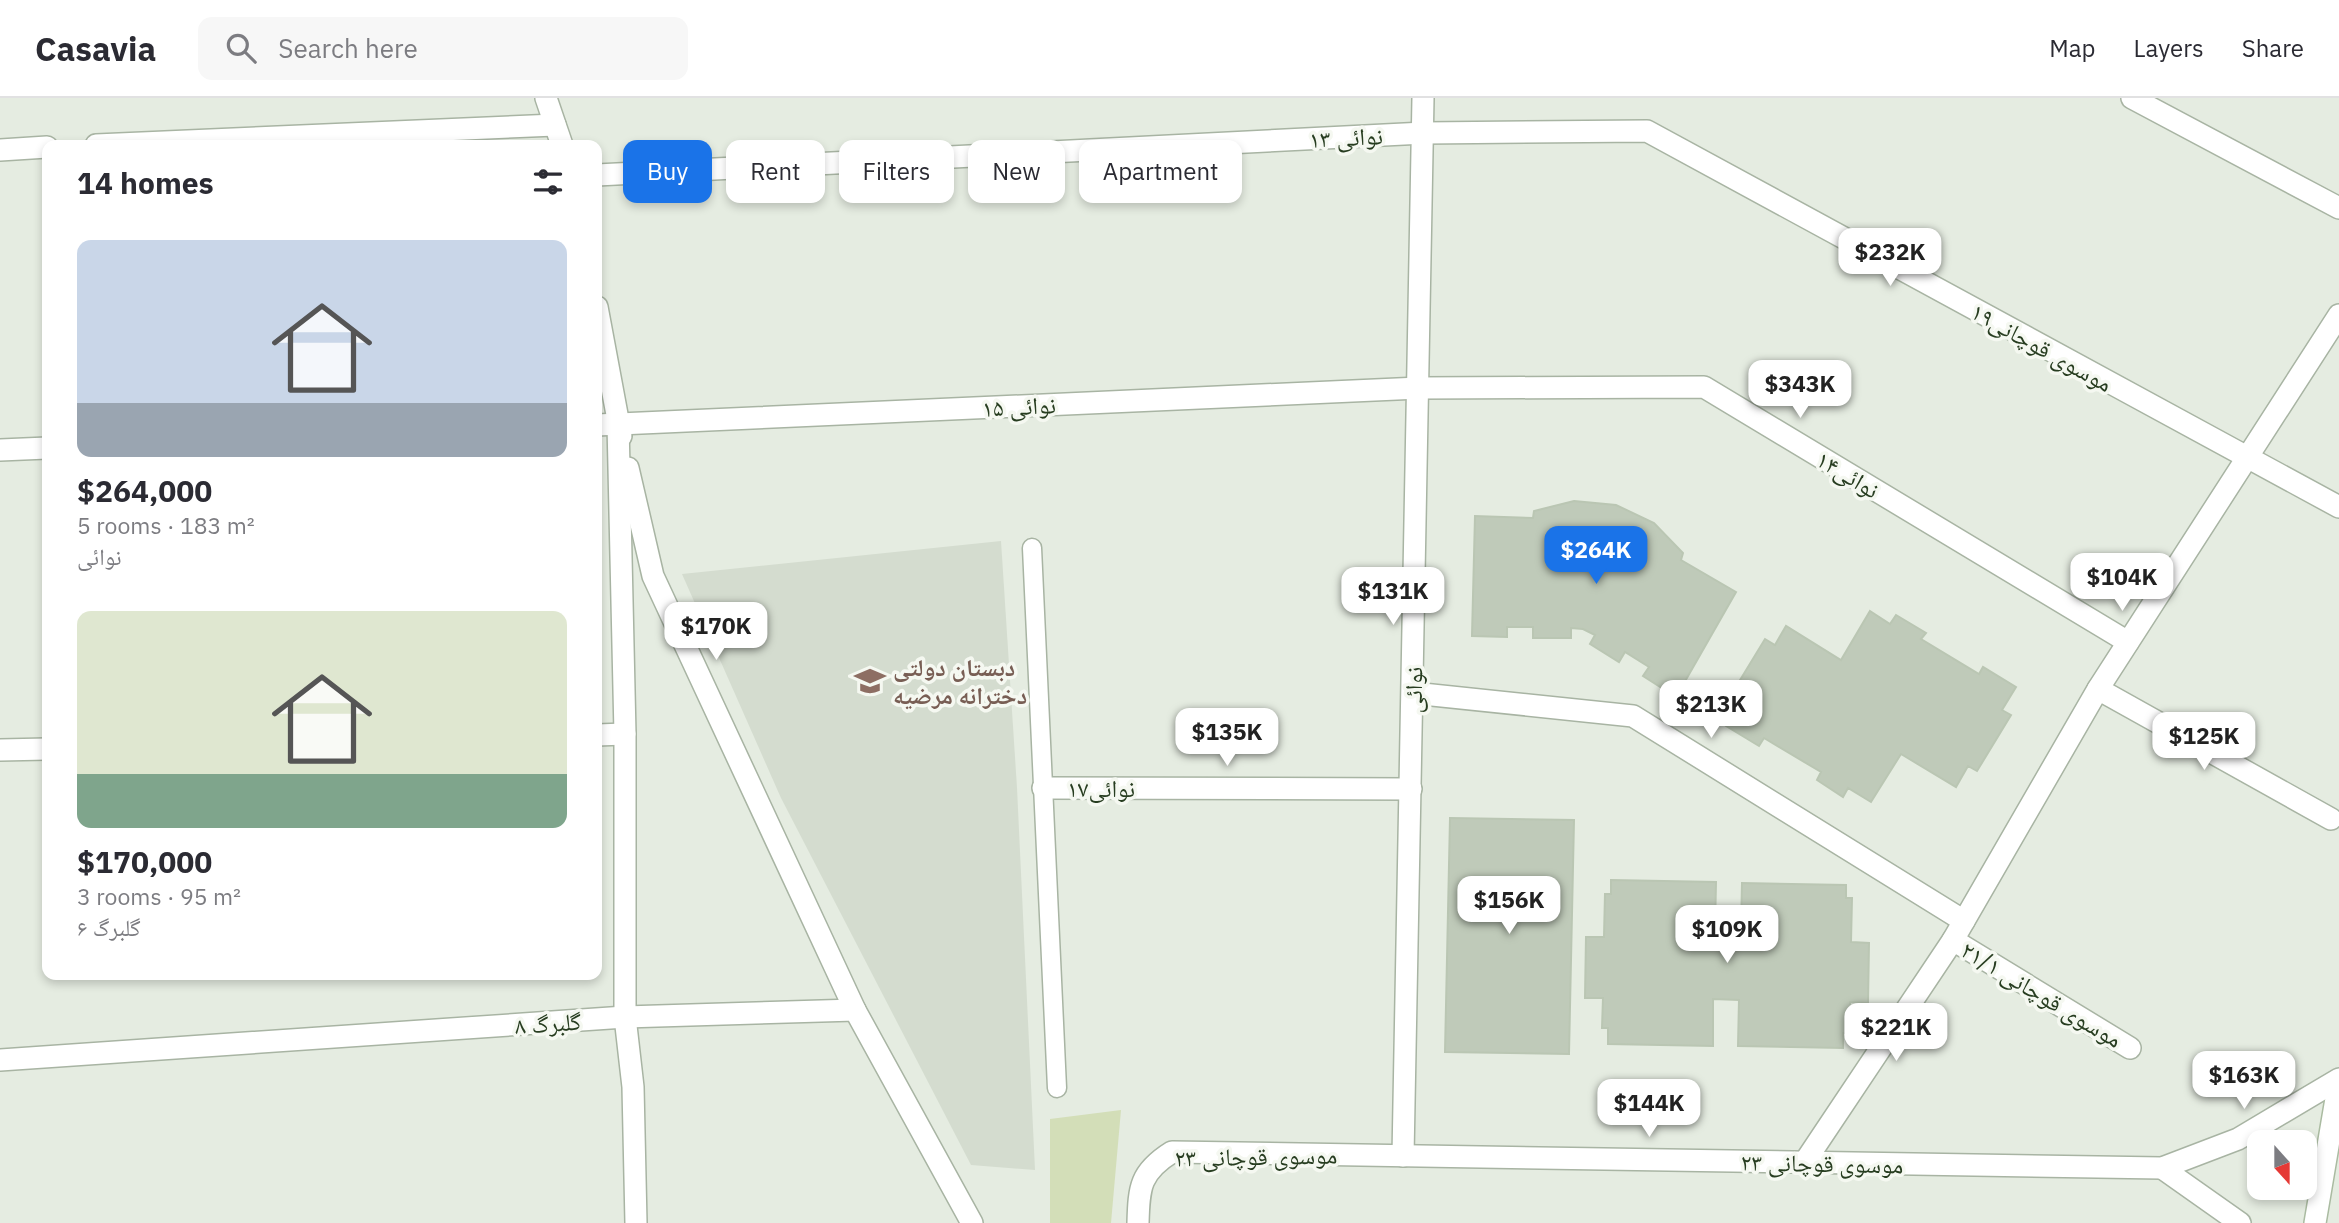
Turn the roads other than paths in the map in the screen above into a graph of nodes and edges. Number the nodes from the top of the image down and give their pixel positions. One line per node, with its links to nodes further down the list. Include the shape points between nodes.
1 (546, 98): 5 (street)
2 (1423, 98): 4 (street, نوائی)
3 (2132, 98): 10 (street)
4 (1424, 133): 9 (street, نوائی ۱۳); 13 (street, نوائی); 17 (street, موسوی قوچانی۱۹, via 1647,131)
5 (559, 135): 6 (street)
6 (328, 140)
7 (42, 147): 8 (street)
8 (0, 149)
9 (602, 175)
10 (2339, 208)
11 (2339, 316): 17 (street)
12 (602, 366): 14 (street)
13 (1419, 388): 14 (street, نوائی ۱۵); 20 (street, نوائی۱۴, via 1704,387); 22 (street, نوائی)
14 (607, 424): 23 (street); 32 (street, via 653,576)
15 (42, 448): 16 (street)
16 (0, 450)
17 (2246, 458): 18 (street, موسوی قوچانی۱۹); 20 (street)
18 (2339, 507)
19 (1032, 548): 27 (lane)
20 (2128, 642): 21 (street)
21 (2098, 689): 29 (street); 30 (street)
22 (1413, 693): 28 (street, نوائی); 30 (street, via 1633,716)
23 (625, 734): 24 (street); 33 (street)
24 (602, 735)
25 (42, 749): 26 (street)
26 (0, 750)
27 (1043, 788): 28 (street, نوائی۱۷); 37 (lane)
28 (1411, 789): 38 (street, نوائی)
29 (2331, 819)
30 (1964, 921): 31 (street)
31 (1953, 940): 34 (street, موسوی قوچانی ۲۱/۱); 39 (street)
32 (855, 1010): 33 (street, گلبرگ ۸); 42 (street)
33 (625, 1017): 35 (street, گلبرگ ۸); 41 (street, via 633,1087)
34 (2130, 1048)
35 (0, 1060)
36 (2339, 1080): 40 (street, موسوی قوچانی ۲۳, via 2238,1139); 45 (street)
37 (1057, 1088)
38 (1403, 1156): 39 (street, موسوی قوچانی ۲۳); 43 (street, موسوی قوچانی ۲۳, via 1172,1152 1151,1165 1139,1191)
39 (1804, 1163): 40 (street, موسوی قوچانی ۲۳)
40 (2162, 1168): 44 (street)
41 (636, 1223)
42 (972, 1223)
43 (1138, 1223)
44 (2239, 1223)
45 (2315, 1223)

